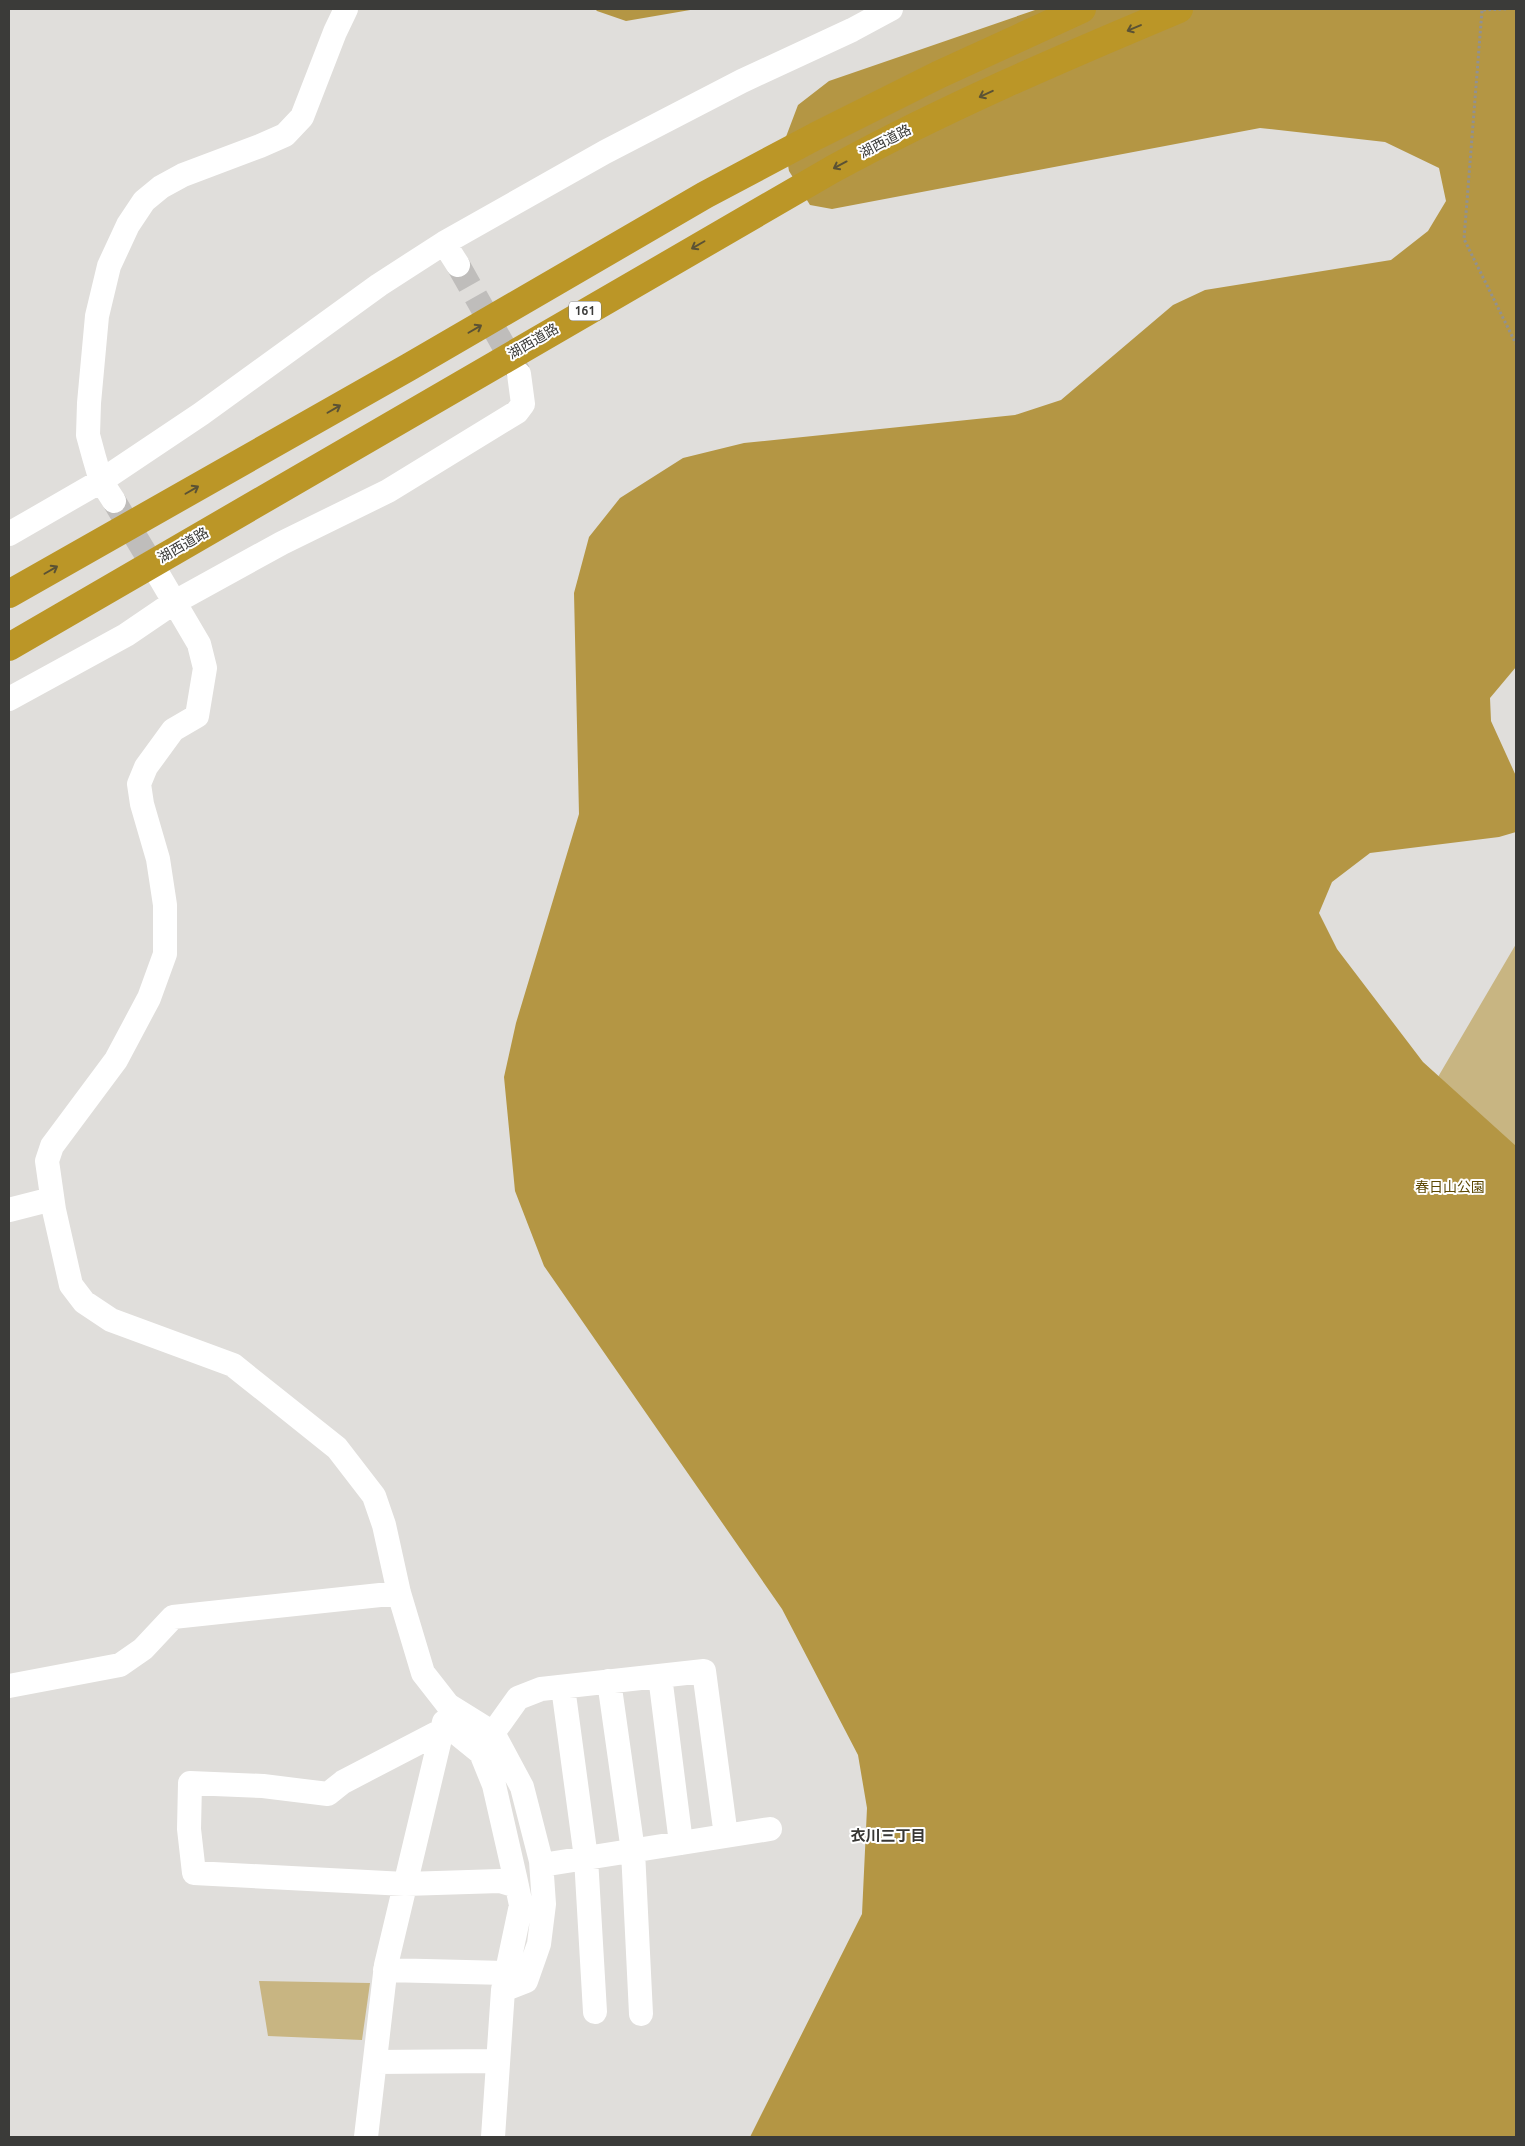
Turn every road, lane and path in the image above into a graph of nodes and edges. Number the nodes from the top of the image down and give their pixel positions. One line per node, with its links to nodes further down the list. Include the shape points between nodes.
1 (346, 9): 10 (street, via 302,117 285,135 183,174 144,201 128,225 109,266 96,324 88,435)
2 (891, 9): 6 (street, via 614,147)
3 (1082, 9): 14 (highway, one-way to 3, via 410,367 705,195 912,88)
4 (1179, 9): 16 (highway, 湖西道路 / 161, one-way to 16, via 921,123 842,164)
5 (1506, 9): 8 (path, via 1482,10 1464,239)
6 (444, 243): 7 (street); 10 (street)
7 (458, 265)
8 (1516, 344)
9 (519, 374): 15 (street, via 523,404 517,412 388,491 282,543)
10 (101, 482): 11 (street); 12 (street)
11 (114, 501)
12 (9, 534)
13 (158, 576): 15 (street)
14 (9, 594)
15 (173, 603): 17 (street, via 126,635); 18 (street, via 198,644 205,668 197,716 173,730 146,766 139,784 158,858 166,906 164,954 150,998 116,1060 52,1146 47,1161)
16 (9, 647)
17 (9, 699)
18 (52, 1199): 19 (street); 20 (street, via 71,1285 84,1302 111,1320 233,1365 337,1448 374,1496)
19 (9, 1210)
20 (399, 1593): 23 (street, via 173,1617 143,1649 120,1665); 25 (street, via 423,1673)
21 (660, 1676): 22 (street); 28 (street, via 704,1671); 29 (street)
22 (609, 1681): 24 (street); 30 (street)
23 (9, 1686)
24 (563, 1687): 26 (street, via 541,1689 518,1698); 31 (street)
25 (444, 1720): 26 (street); 33 (street); 33 (street, via 328,1794 264,1786 190,1783 189,1829 194,1873); 34 (street, via 481,1753 494,1784)
26 (493, 1732): 32 (street, via 522,1787)
27 (770, 1829): 28 (street)
28 (726, 1836): 29 (street)
29 (681, 1843): 30 (street)
30 (633, 1851): 31 (street); 38 (street)
31 (586, 1858): 32 (street); 37 (street)
32 (542, 1865): 36 (street, via 544,1904 539,1944 526,1980)
33 (405, 1884): 34 (street, via 500,1881); 35 (street)
34 (517, 1886): 36 (street, via 521,1905)
35 (385, 1970): 36 (street); 40 (street)
36 (504, 1982): 39 (street)
37 (595, 2012)
38 (641, 2014)
39 (498, 2060): 40 (street); 42 (street)
40 (375, 2062): 41 (street)
41 (366, 2137)
42 (492, 2137)

